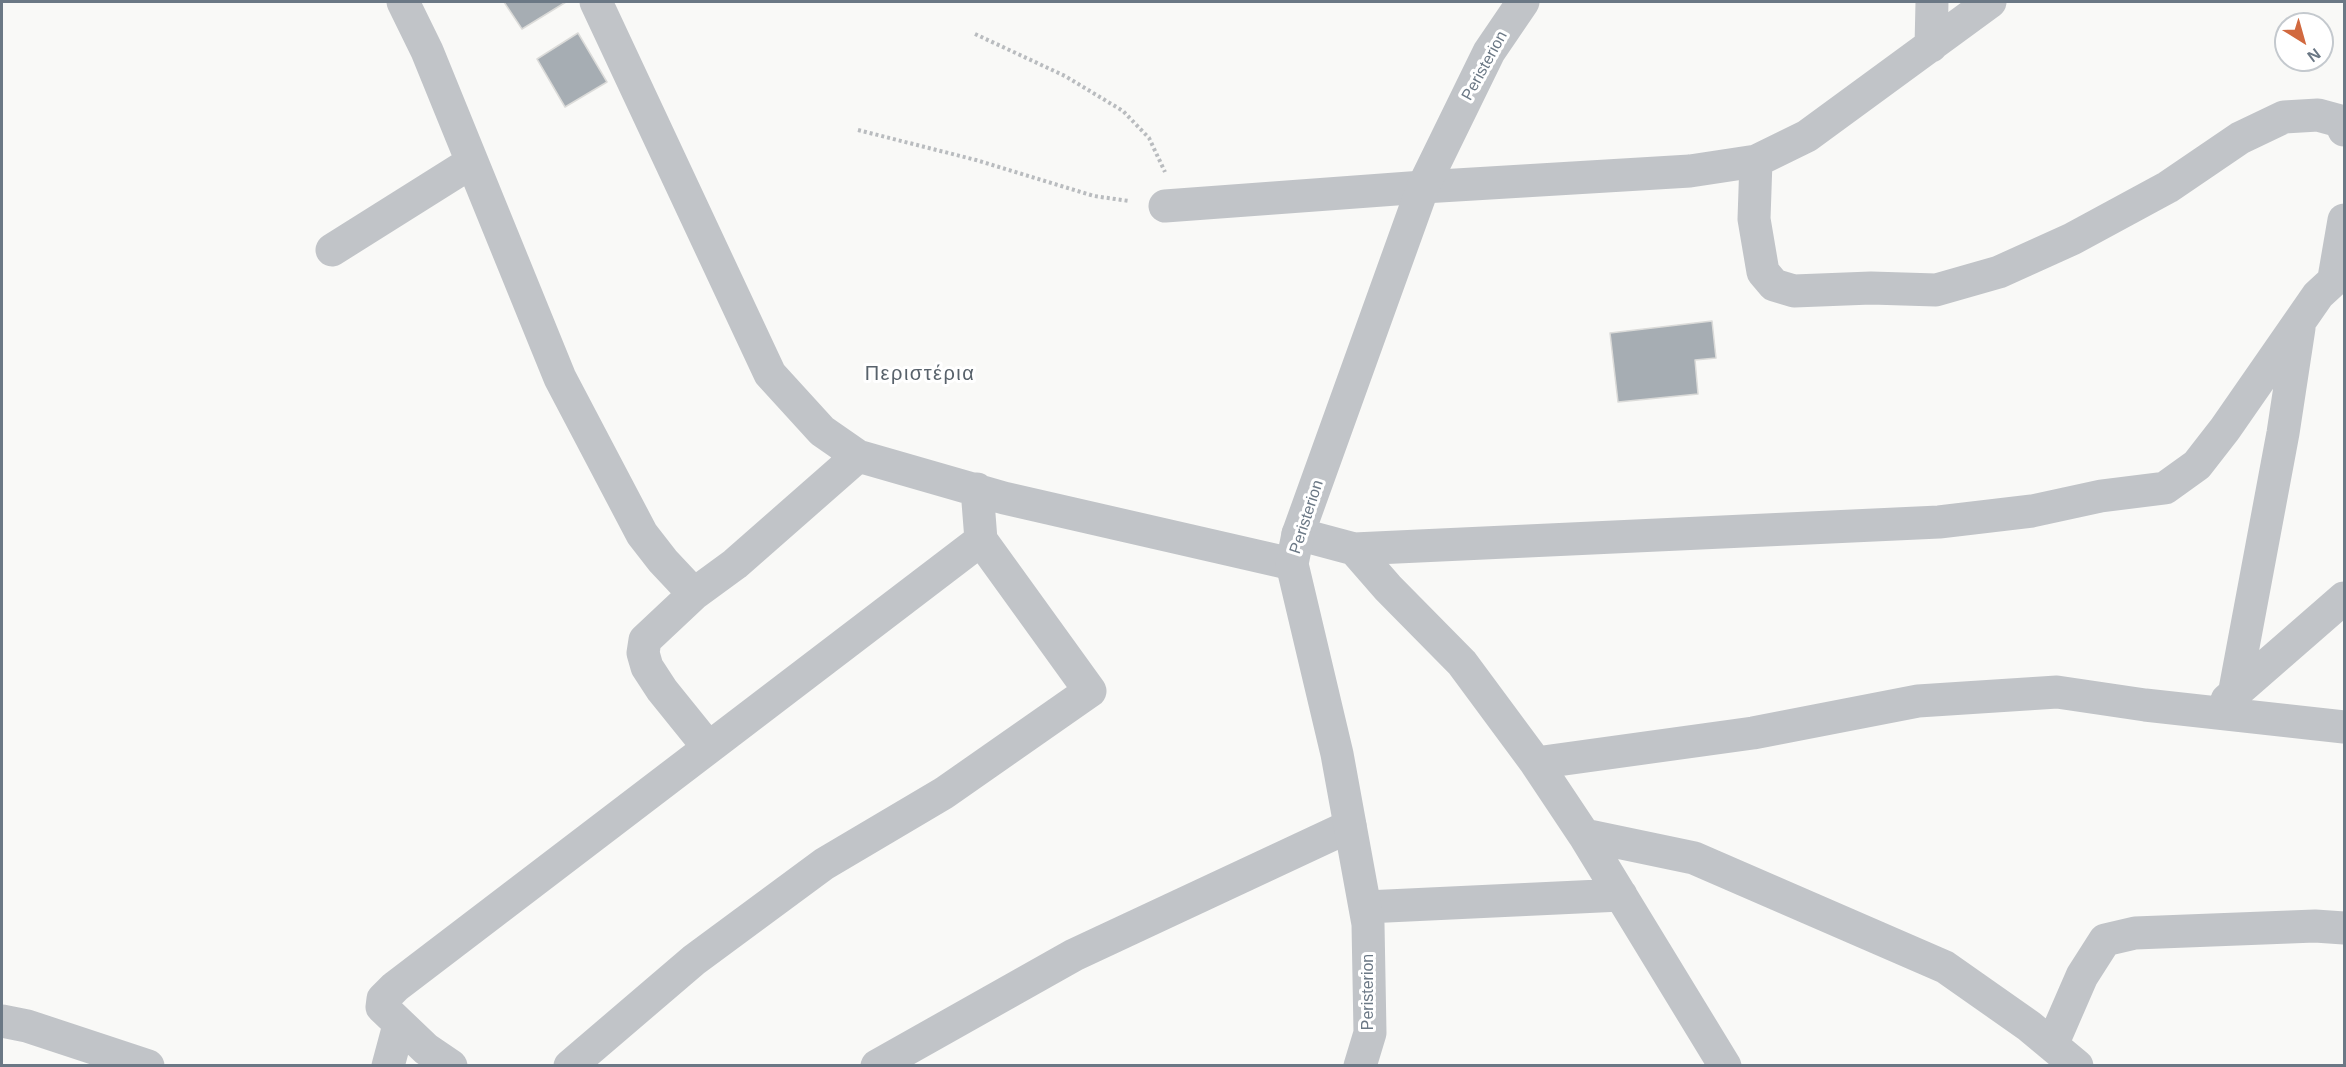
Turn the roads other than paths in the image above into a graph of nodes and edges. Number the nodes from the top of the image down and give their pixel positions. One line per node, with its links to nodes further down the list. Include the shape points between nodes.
1 (403, 2): 9 (street)
2 (596, 2): 16 (street, via 770,374 822,431)
3 (1522, 2): 10 (street, Peristerion, via 1489,52)
4 (1932, 2): 6 (street)
5 (1989, 2): 6 (street)
6 (1931, 46): 8 (street, via 1807,136)
7 (2344, 130): 8 (street, via 2340,121 2318,115 2284,117 2240,138 2168,187 2072,238 1999,272 1936,290 1794,291 1774,285 1762,272 1754,219)
8 (1756, 161): 10 (street, via 1689,171)
9 (472, 162): 13 (street); 21 (street, via 560,378 642,534)
10 (1423, 187): 11 (street); 19 (street, Peristerion)
11 (1165, 206)
12 (2344, 220): 14 (street)
13 (332, 250)
14 (2339, 275): 15 (street)
15 (2300, 320): 20 (street, via 2197,465 2165,488 1939,522); 23 (street, via 2283,433)
16 (858, 456): 17 (street); 21 (street, via 735,564)
17 (977, 489): 18 (street); 19 (street, via 1004,498)
18 (981, 540): 25 (street); 38 (street, via 1090,690 944,793 824,864 694,960)
19 (1295, 549): 20 (street); 27 (street, Peristerion)
20 (1354, 549): 26 (street, via 1462,663)
21 (694, 594): 25 (street, via 645,640 643,653 662,690)
22 (2344, 598): 23 (street)
23 (2223, 703): 24 (street); 26 (street, via 2145,705 2057,692 1918,701 1753,733)
24 (2344, 727)
25 (708, 747): 33 (street, via 395,987 381,1007)
26 (1536, 763): 28 (street)
27 (1350, 826): 30 (street, Peristerion); 39 (street, via 1074,955)
28 (1584, 835): 29 (street); 34 (street, via 1694,858 1945,967)
29 (1621, 895): 30 (street); 41 (street)
30 (1366, 907): 40 (street, Peristerion, via 1370,1033)
31 (2344, 928): 34 (street, via 2134,933 2105,940 2082,976)
32 (2, 1021): 35 (street)
33 (399, 1025): 36 (street); 37 (street)
34 (2064, 1055)
35 (148, 1065)
36 (388, 1065)
37 (451, 1065)
38 (570, 1065)
39 (877, 1065)
40 (1360, 1065)
41 (1725, 1065)

